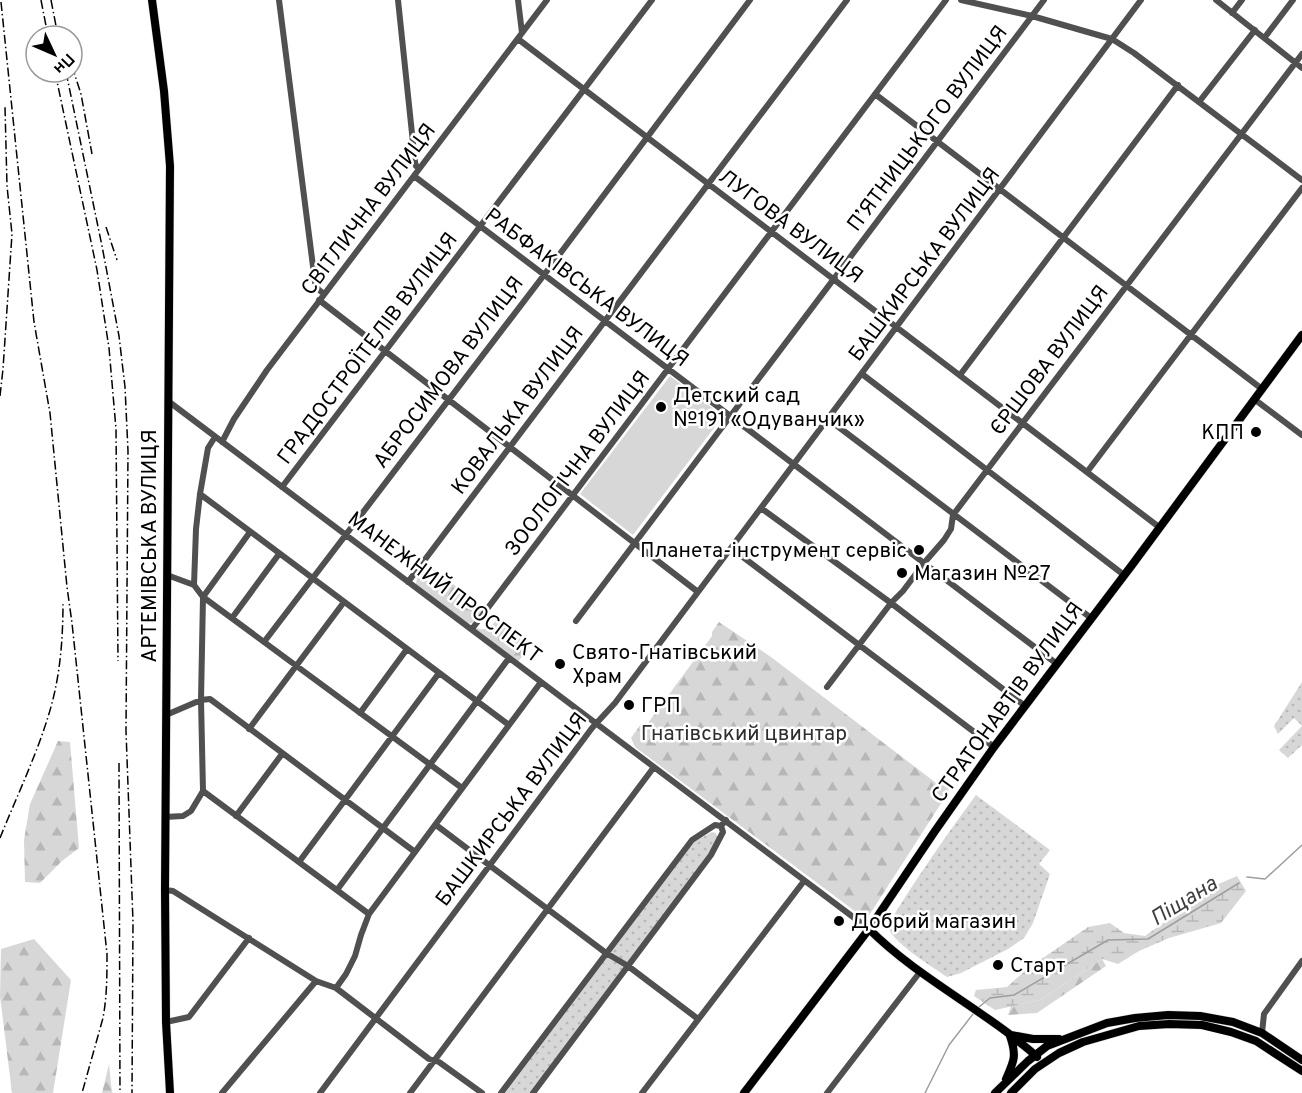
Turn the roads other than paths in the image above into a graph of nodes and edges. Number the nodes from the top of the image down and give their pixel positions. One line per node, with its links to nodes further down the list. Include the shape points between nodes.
1 (152, 0): 56 (main road, АРТЕМІВСЬКА ВУЛИЦЯ, via 170,166)
2 (279, 0): 44 (street, via 315,282)
3 (398, 0): 32 (street, via 415,162)
4 (518, 0): 19 (street)
5 (548, 0): 19 (street, СВІТЛИЧНА ВУЛИЦЯ)
6 (652, 0): 26 (street, ГРАДОСТРОЇТЕЛIВ ВУЛИЦЯ)
7 (750, 0): 30 (street, АБРОСИМОВА ВУЛИЦЯ)
8 (847, 0): 35 (street, КОВАЛЬКА ВУЛИЦЯ)
9 (946, 0): 27 (street, ЗООЛОГІЧНА ВУЛИЦЯ)
10 (961, 0): 17 (street)
11 (1044, 0): 17 (street, П’ЯТНИЦЬКОГО ВУЛИЦЯ)
12 (1142, 0): 21 (street, БАШКИРСЬКА ВУЛИЦЯ)
13 (1216, 0): 16 (street)
14 (1242, 0): 16 (street)
15 (1293, 0): 20 (street)
16 (1232, 13): 18 (street)
17 (1032, 16): 21 (street); 31 (street, П’ЯТНИЦЬКОГО ВУЛИЦЯ)
18 (1255, 30): 20 (street); 28 (street)
19 (520, 36): 26 (street, ЛУГОВА ВУЛИЦЯ); 32 (street, СВІТЛИЧНА ВУЛИЦЯ)
20 (1265, 37): 23 (street)
21 (1112, 39): 25 (street); 37 (street, БАШКИРСЬКА ВУЛИЦЯ)
22 (1302, 54): 23 (street, ЄРШОВА ВУЛИЦЯ)
23 (1296, 62): 24 (street); 29 (street, ЄРШОВА ВУЛИЦЯ)
24 (1302, 68)
25 (1178, 85): 28 (street); 40 (street)
26 (584, 89): 30 (street, ЛУГОВА ВУЛИЦЯ); 38 (street, ГРАДОСТРОЇТЕЛIВ ВУЛИЦЯ)
27 (875, 94): 31 (street); 39 (street, ЗООЛОГІЧНА ВУЛИЦЯ)
28 (1199, 102): 29 (street)
29 (1241, 135): 34 (street); 43 (street, ЄРШОВА ВУЛИЦЯ)
30 (648, 137): 35 (street, ЛУГОВА ВУЛИЦЯ); 41 (street, АБРОСИМОВА ВУЛИЦЯ)
31 (938, 142): 37 (street); 42 (street, П’ЯТНИЦЬКОГО ВУЛИЦЯ)
32 (419, 168): 33 (street, СВІТЛИЧНА ВУЛИЦЯ)
33 (414, 176): 38 (street, РАБФАКІВСЬКА ВУЛИЦЯ); 44 (street, СВІТЛИЧНА ВУЛИЦЯ)
34 (1302, 180)
35 (709, 184): 39 (street, ЛУГОВА ВУЛИЦЯ); 45 (street, КОВАЛЬКА ВУЛИЦЯ)
36 (1302, 188): 47 (street)
37 (1000, 189): 40 (street); 46 (street, БАШКИРСЬКА ВУЛИЦЯ)
38 (480, 226): 41 (street, РАБФАКІВСЬКА ВУЛИЦЯ); 49 (street, ГРАДОСТРОЇТЕЛIВ ВУЛИЦЯ)
39 (771, 232): 42 (street, ЛУГОВА ВУЛИЦЯ); 50 (street, ЗООЛОГІЧНА ВУЛИЦЯ)
40 (1064, 237): 43 (street); 52 (street)
41 (544, 275): 45 (street, РАБФАКІВСЬКА ВУЛИЦЯ); 54 (street, АБРОСИМОВА ВУЛИЦЯ)
42 (834, 279): 46 (street, ЛУГОВА ВУЛИЦЯ); 57 (street, П’ЯТНИЦЬКОГО ВУЛИЦЯ)
43 (1127, 285): 47 (street); 59 (street, ЄРШОВА ВУЛИЦЯ)
44 (321, 297): 49 (street); 62 (street, СВІТЛИЧНА ВУЛИЦЯ, via 267,370)
45 (605, 321): 50 (street, РАБФАКІВСЬКА ВУЛИЦЯ); 63 (street, КОВАЛЬКА ВУЛИЦЯ)
46 (897, 327): 51 (street, БАШКИРСЬКА ВУЛИЦЯ); 52 (street, ЛУГОВА ВУЛИЦЯ)
47 (1192, 335): 53 (street); 66 (street)
48 (1302, 335): 53 (main road, СТРАТОНАВТІВ ВУЛИЦЯ)
49 (385, 351): 54 (street); 67 (street, ГРАДОСТРОЇТЕЛIВ ВУЛИЦЯ)
50 (668, 369): 57 (street, РАБФАКІВСЬКА ВУЛИЦЯ); 69 (street, ЗООЛОГІЧНА ВУЛИЦЯ)
51 (862, 374): 58 (street, БАШКИРСЬКА ВУЛИЦЯ); 65 (street)
52 (960, 375): 59 (street, ЛУГОВА ВУЛИЦЯ)
53 (1262, 388): 55 (main road, СТРАТОНАВТІВ ВУЛИЦЯ)
54 (448, 399): 63 (street); 74 (street, АБРОСИМОВА ВУЛИЦЯ)
55 (1254, 399): 60 (street); 72 (main road, СТРАТОНАВТІВ ВУЛИЦЯ)
56 (168, 401): 61 (street, МАНЕЖНИЙ ПРОСПЕКТ); 79 (main road, АРТЕМІВСЬКА ВУЛИЦЯ)
57 (730, 416): 64 (street, РАБФАКІВСЬКА ВУЛИЦЯ); 75 (street, П’ЯТНИЦЬКОГО ВУЛИЦЯ)
58 (828, 419): 64 (street, БАШКИРСЬКА ВУЛИЦЯ); 71 (street)
59 (1022, 423): 65 (street, ЄРШОВА ВУЛИЦЯ); 66 (street, ЛУГОВА ВУЛИЦЯ)
60 (1302, 435)
61 (215, 437): 62 (street, МАНЕЖНИЙ ПРОСПЕКТ); 68 (street, via 208,448)
62 (222, 442): 67 (street, МАНЕЖНИЙ ПРОСПЕКТ)
63 (510, 447): 69 (street); 82 (street, КОВАЛЬКА ВУЛИЦЯ)
64 (794, 465): 70 (street, БАШКИРСЬКА ВУЛИЦЯ); 78 (street, РАБФАКІВСЬКА ВУЛИЦЯ)
65 (987, 470): 71 (street, ЄРШОВА ВУЛИЦЯ); 80 (street)
66 (1087, 472): 72 (street, ЛУГОВА ВУЛИЦЯ)
67 (282, 487): 74 (street, МАНЕЖНИЙ ПРОСПЕКТ)
68 (200, 495): 73 (street); 83 (street)
69 (573, 495): 75 (street); 91 (street, ЗООЛОГІЧНА ВУЛИЦЯ)
70 (761, 508): 76 (street, БАШКИРСЬКА ВУЛИЦЯ); 87 (street)
71 (953, 515): 78 (street, ЄРШОВА ВУЛИЦЯ, via 945,540); 89 (street)
72 (1160, 527): 80 (main road, СТРАТОНАВТІВ ВУЛИЦЯ)
73 (250, 532): 77 (street); 85 (street)
74 (345, 534): 81 (street, АБРОСИМОВА ВУЛИЦЯ); 82 (street, МАНЕЖНИЙ ПРОСПЕКТ)
75 (635, 543): 84 (street); 90 (street, П’ЯТНИЦЬКОГО ВУЛИЦЯ)
76 (731, 548): 84 (street, БАШКИРСЬКА ВУЛИЦЯ); 93 (street)
77 (279, 554): 81 (street); 88 (street)
78 (924, 563): 87 (street, ЄРШОВА ВУЛИЦЯ); 96 (street, РАБФАКІВСЬКА ВУЛИЦЯ)
79 (167, 575): 83 (street); 105 (main road, АРТЕМІВСЬКА ВУЛИЦЯ)
80 (1124, 575): 89 (main road, СТРАТОНАВТІВ ВУЛИЦЯ)
81 (312, 578): 86 (street); 92 (street, АБРОСИМОВА ВУЛИЦЯ)
82 (408, 582): 91 (street, МАНЕЖНИЙ ПРОСПЕКТ)
83 (194, 585): 85 (street)
84 (698, 592): 106 (street, БАШКИРСЬКА ВУЛИЦЯ)
85 (203, 597): 88 (street); 101 (street)
86 (344, 602): 94 (street); 97 (street)
87 (891, 603): 93 (street, ЄРШОВА ВУЛИЦЯ); 103 (street)
88 (232, 618): 92 (street)
89 (1091, 618): 96 (main road, СТРАТОНАВТІВ ВУЛИЦЯ)
90 (576, 621)
91 (472, 629): 95 (street, МАНЕЖНИЙ ПРОСПЕКТ)
92 (264, 642): 97 (street)
93 (858, 645): 100 (street, ЄРШОВА ВУЛИЦЯ); 110 (street)
94 (407, 649): 98 (street); 104 (street)
95 (509, 658): 99 (street, МАНЕЖНИЙ ПРОСПЕКТ); 102 (street)
96 (1057, 664): 103 (main road, СТРАТОНАВТІВ ВУЛИЦЯ)
97 (296, 666): 104 (street); 108 (street)
98 (440, 673): 102 (street); 109 (street)
99 (541, 682): 106 (street, МАНЕЖНИЙ ПРОСПЕКТ); 107 (street)
100 (827, 687)
101 (201, 700): 105 (street); 108 (street, via 210,699); 115 (street)
102 (477, 701): 107 (street); 112 (street)
103 (1025, 706): 110 (main road, СТРАТОНАВТІВ ВУЛИЦЯ)
104 (360, 713): 109 (street)
105 (166, 716): 118 (main road, АРТЕМІВСЬКА ВУЛИЦЯ)
106 (596, 723): 113 (street, МАНЕЖНИЙ ПРОСПЕКТ); 124 (street, БАШКИРСЬКА ВУЛИЦЯ)
107 (509, 725): 114 (street)
108 (249, 729): 111 (street)
109 (392, 737): 112 (street); 116 (street)
110 (994, 747): 130 (main road, СТРАТОНАВТІВ ВУЛИЦЯ)
111 (282, 754): 116 (street); 117 (street)
112 (430, 765): 114 (street); 121 (street)
113 (654, 767): 119 (street, МАНЕЖНИЙ ПРОСПЕКТ); 128 (street)
114 (462, 788): 120 (street)
115 (203, 791): 117 (street); 118 (street, via 191,811 183,816)
116 (345, 801): 121 (street); 123 (street)
117 (236, 816): 123 (street)
118 (165, 817): 126 (main road, АРТЕМІВСЬКА ВУЛИЦЯ)
119 (724, 823): 125 (street, МАНЕЖНИЙ ПРОСПЕКТ); 132 (street, via 692,840); 134 (street, via 711,855)
120 (436, 825): 122 (street); 124 (street)
121 (383, 828): 122 (street); 127 (street)
122 (415, 852): 129 (street)
123 (299, 862): 127 (street)
124 (490, 866): 128 (street); 138 (street, БАШКИРСЬКА ВУЛИЦЯ)
125 (804, 881): 130 (street, МАНЕЖНИЙ ПРОСПЕКТ); 139 (street)
126 (165, 890): 131 (street, via 173,891); 140 (main road, АРТЕМІВСЬКА ВУЛИЦЯ)
127 (337, 890): 129 (street)
128 (547, 909): 132 (street); 148 (street)
129 (369, 914): 137 (street, via 355,956)
130 (869, 929): 135 (main road, МАНЕЖНИЙ ПРОСПЕКТ); 162 (main road, СТРАТОНАВТІВ ВУЛИЦЯ)
131 (249, 938): 136 (street); 140 (street, via 189,1017)
132 (606, 953): 134 (street); 159 (street)
133 (1302, 961): 143 (street, via 1264,1014)
134 (628, 966): 139 (street); 160 (street)
135 (920, 972): 144 (main road, МАНЕЖНИЙ ПРОСПЕКТ); 163 (street)
136 (316, 981): 137 (street); 152 (street)
137 (336, 988): 138 (street)
138 (376, 1018): 148 (street); 156 (street, БАШКИРСЬКА ВУЛИЦЯ)
139 (699, 1019): 161 (street)
140 (166, 1022): 153 (main road, АРТЕМІВСЬКА ВУЛИЦЯ)
141 (1107, 1023): 142 (main road); 143 (main road, via 1135,1017 1200,1016 1233,1022); 145 (main road)
142 (1110, 1034): 149 (main road); 150 (main road, via 1136,1027 1203,1025 1256,1041)
143 (1262, 1034): 147 (main road)
144 (1010, 1035): 145 (main road); 146 (main road, МАНЕЖНИЙ ПРОСПЕКТ); 151 (main road, via 1015,1059)
145 (1064, 1039): 146 (main road)
146 (1035, 1055): 149 (main road, МАНЕЖНИЙ ПРОСПЕКТ); 151 (main road)
147 (1302, 1060)
148 (434, 1061): 157 (street); 158 (street)
149 (1043, 1063): 165 (main road)
150 (1302, 1071)
151 (1004, 1083): 164 (main road)
152 (227, 1087): 154 (street); 155 (street)
153 (170, 1093)
154 (222, 1093)
155 (233, 1093)
156 (320, 1093)
157 (410, 1093)
158 (482, 1093)
159 (501, 1093)
160 (532, 1093)
161 (642, 1093)
162 (744, 1093)
163 (827, 1093)
164 (995, 1093)
165 (1011, 1093)

